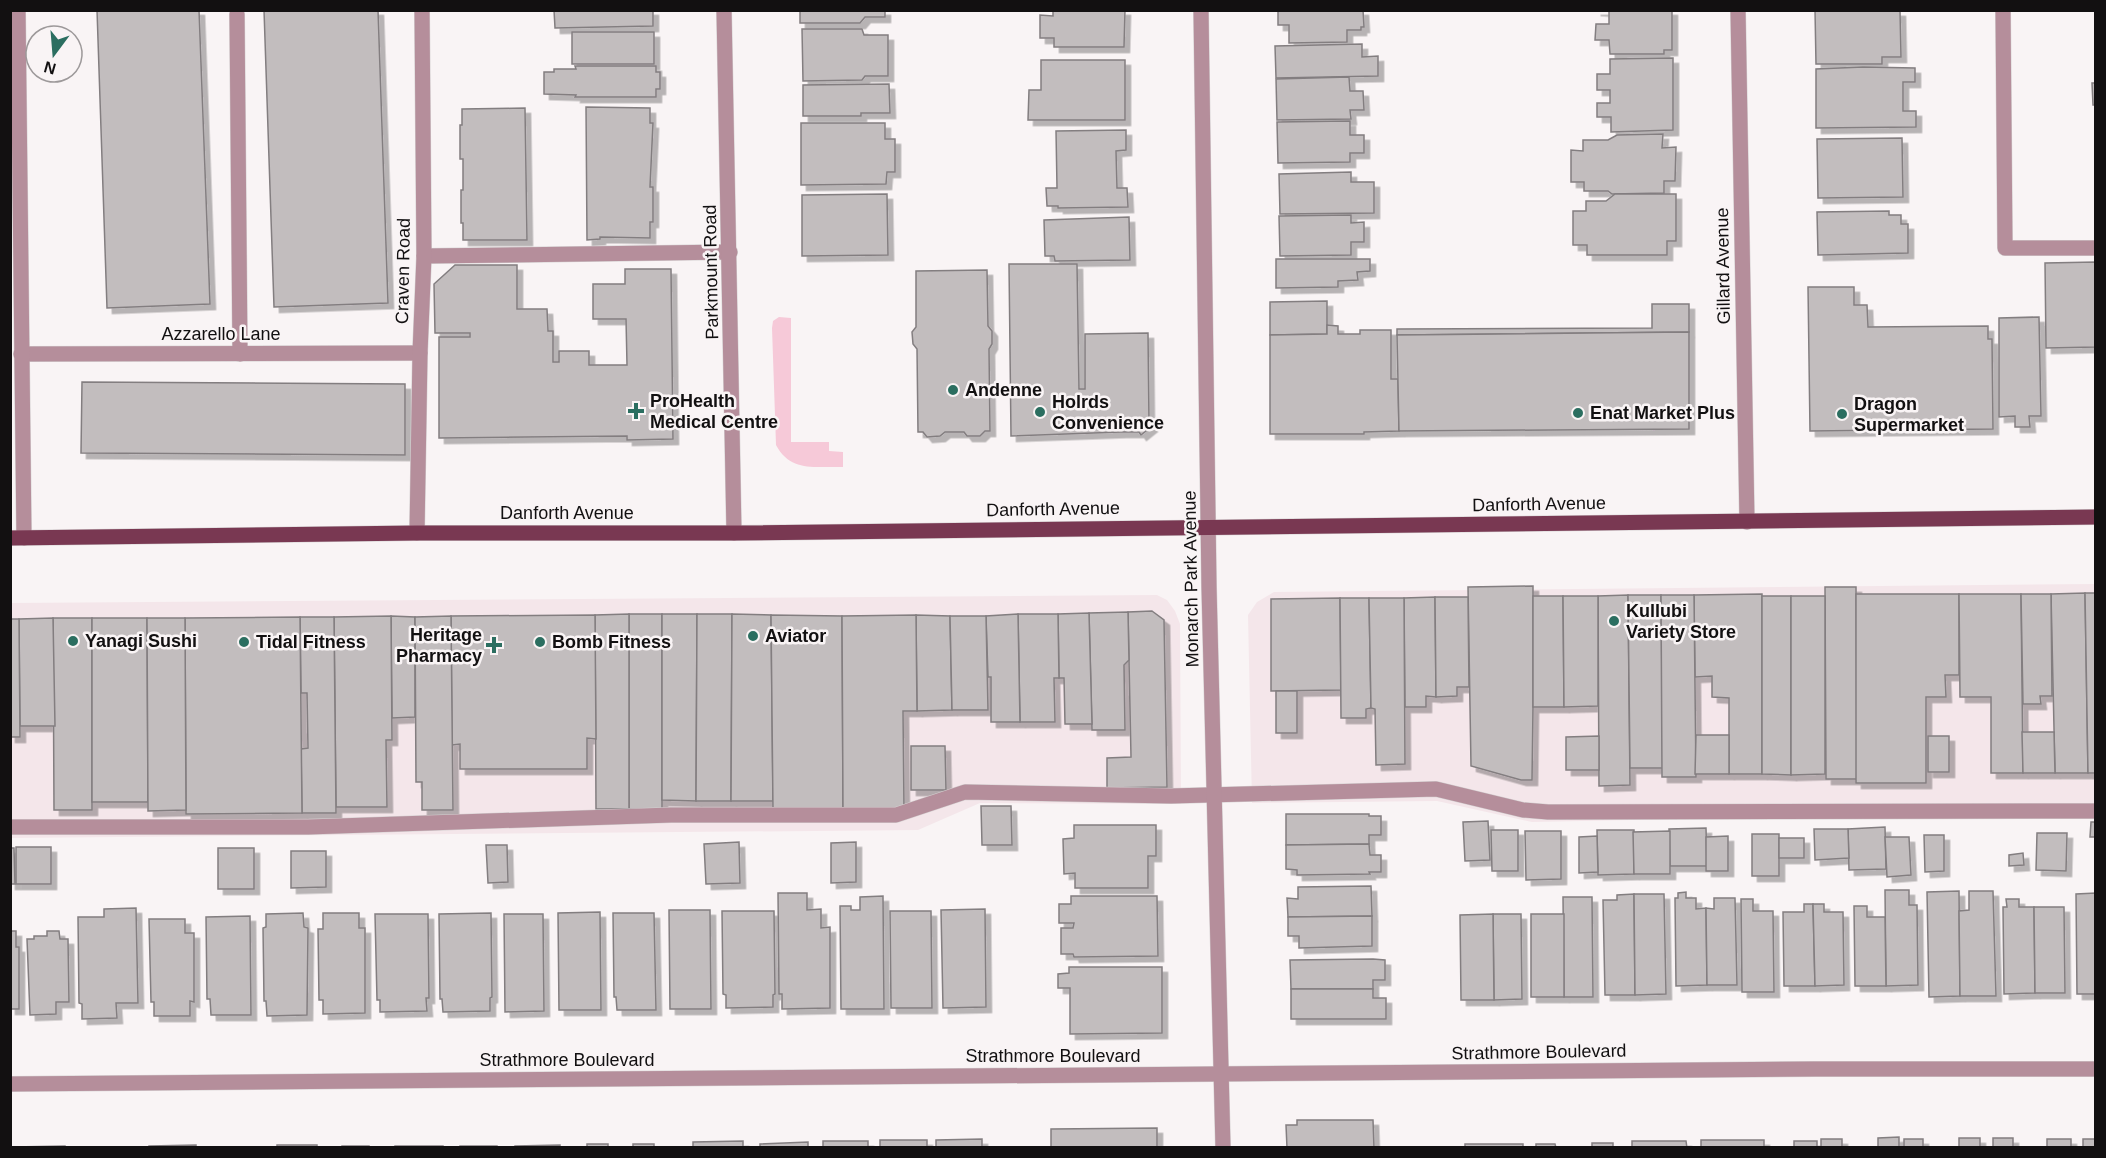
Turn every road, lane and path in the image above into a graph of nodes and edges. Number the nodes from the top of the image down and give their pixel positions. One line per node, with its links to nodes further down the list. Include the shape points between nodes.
1 (18, 10): 8 (street)
2 (422, 10): 11 (street, Craven Road)
3 (724, 10): 10 (street, Parkmount Road)
4 (1201, 10): 17 (street, Monarch Park Avenue)
5 (1738, 10): 16 (street, Gillard Avenue)
6 (2003, 10): 9 (street, via 2005,248)
7 (237, 14): 14 (street)
8 (15, 205): 13 (street)
9 (2096, 248)
10 (730, 252): 11 (street); 19 (street, Parkmount Road)
11 (424, 256): 12 (street, Craven Road)
12 (420, 353): 14 (street, Azzarello Lane); 18 (street, Craven Road)
13 (21, 354): 14 (street, Azzarello Lane); 20 (street)
14 (240, 354)
15 (2096, 517): 16 (main road, Danforth Avenue)
16 (1747, 522): 17 (main road, Danforth Avenue)
17 (1210, 527): 19 (main road, Danforth Avenue); 21 (street, Monarch Park Avenue)
18 (417, 533): 19 (main road, Danforth Avenue); 20 (main road, Danforth Avenue)
19 (734, 533)
20 (17, 538)
21 (1214, 795): 22 (street, via 1436,789 1523,810 1548,812); 23 (street, via 965,792 896,814 670,815 308,827); 25 (street, Monarch Park Avenue)
22 (2096, 811)
23 (10, 827)
24 (2096, 1069): 25 (street, Strathmore Boulevard)
25 (1223, 1075): 26 (street, Strathmore Boulevard); 27 (street, Monarch Park Avenue)
26 (10, 1084)
27 (1223, 1148)

